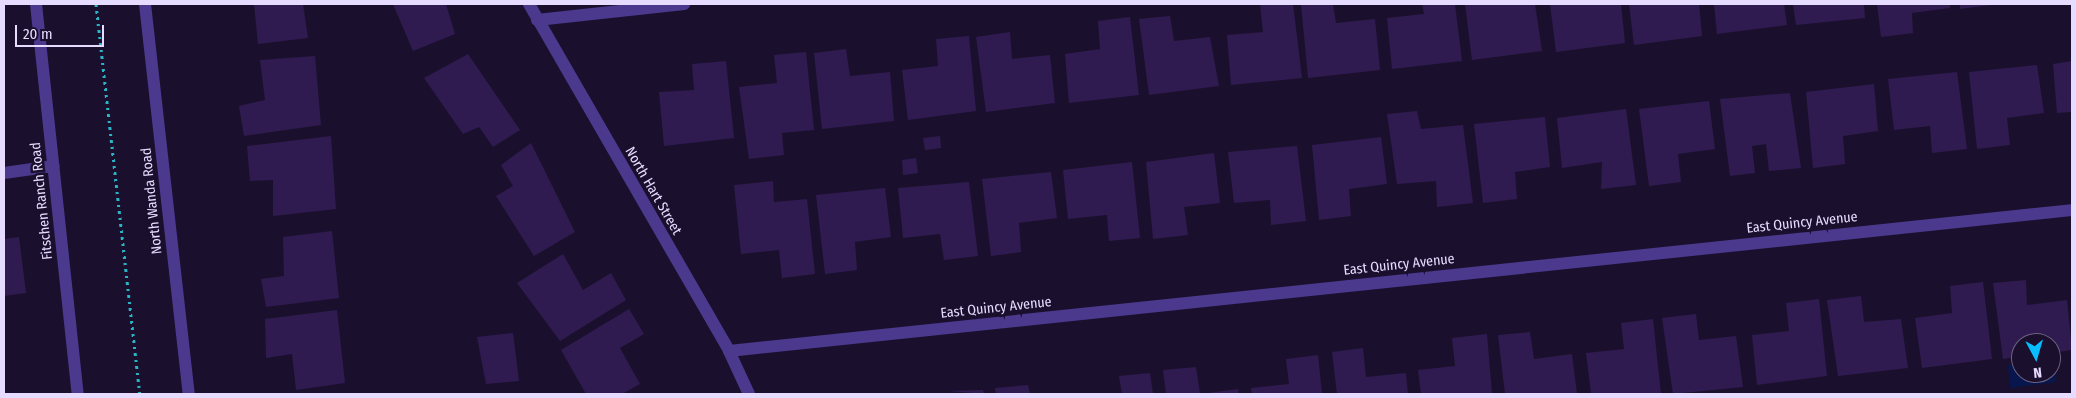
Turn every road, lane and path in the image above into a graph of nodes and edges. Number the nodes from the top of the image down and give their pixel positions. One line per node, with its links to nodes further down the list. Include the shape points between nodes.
1 (36, 4): 7 (street, Fitschen Ranch Road)
2 (96, 4): 12 (path)
3 (145, 4): 13 (street, North Wanda Road)
4 (529, 4): 6 (street, North Hart Street)
5 (684, 4): 6 (street)
6 (537, 20): 10 (street, North Hart Street)
7 (54, 166): 8 (street); 11 (street, Fitschen Ranch Road)
8 (4, 173)
9 (2072, 210): 10 (street, East Quincy Avenue)
10 (729, 351): 14 (street, North Hart Street)
11 (78, 394)
12 (140, 394)
13 (189, 394)
14 (749, 394)

